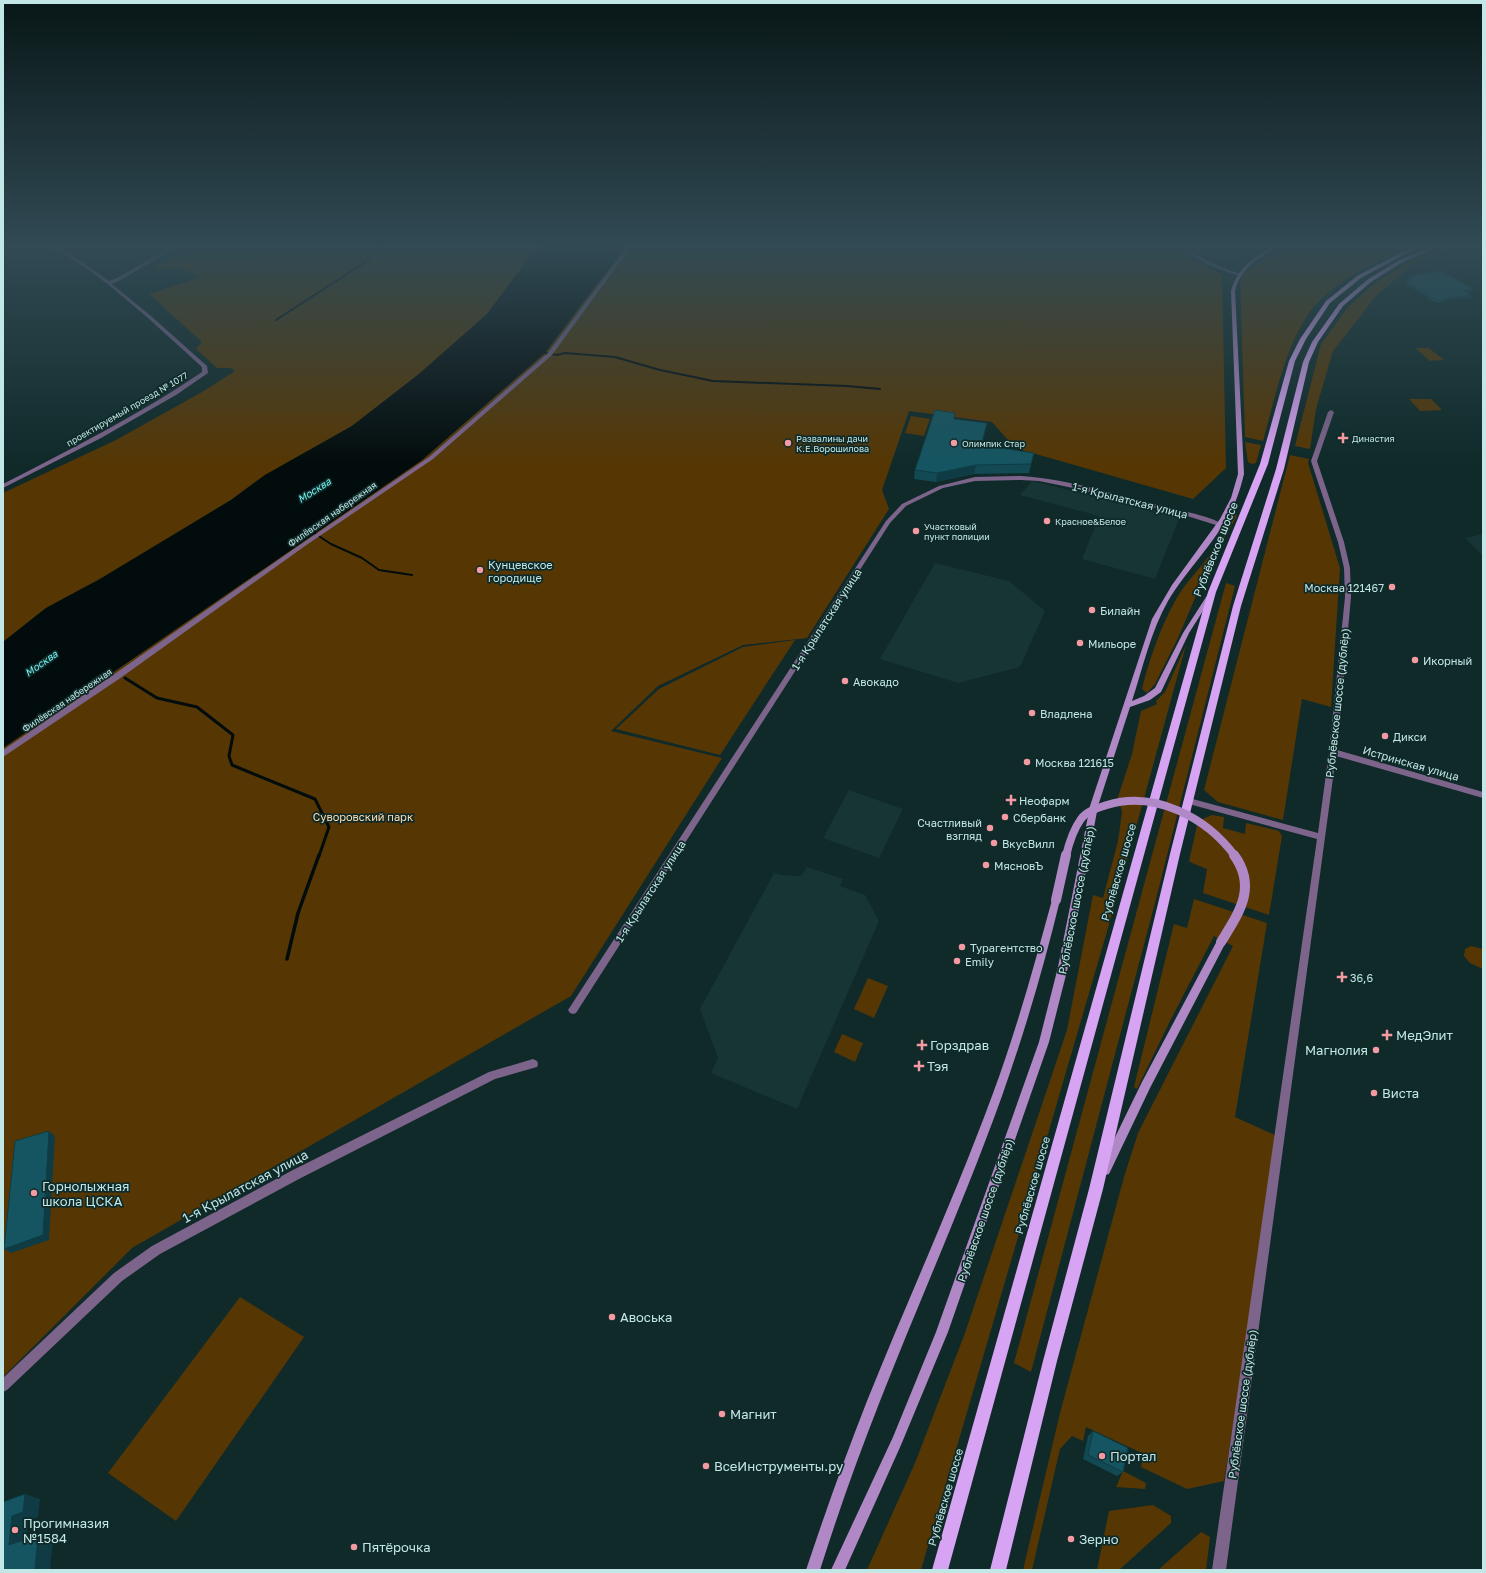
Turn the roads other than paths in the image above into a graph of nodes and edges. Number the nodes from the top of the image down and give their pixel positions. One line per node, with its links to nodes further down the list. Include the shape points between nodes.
1 (148, 317): 7 (street, проектируемый проезд № 1077, via 205,367 205,373 99,437)
2 (577, 317): 12 (street, Филёвская набережная, via 550,354 431,458)
3 (1234, 317): 8 (main road, Рублёвское шоссе (дублёр), via 1241,474 1234,497)
4 (1318, 317): 9 (main road, Рублёвское шоссе, via 1292,361 1264,464)
5 (1332, 317): 14 (main road, via 1315,342 1306,362 1280,469 1237,606)
6 (1331, 412): 11 (street, Рублёвское шоссе (дублёр), via 1314,461 1347,568 1348,597)
7 (3, 486)
8 (1219, 524): 10 (main road, Рублёвское шоссе (дублёр), via 1164,602 1155,619); 16 (street, 1-я Крылатская улица, via 1039,479 975,479 941,488 904,505 888,522)
9 (1212, 592): 10 (main road, via 1186,633 1158,690 1147,698); 22 (main road, Рублёвское шоссе)
10 (1128, 705): 21 (main road, Рублёвское шоссе (дублёр), via 1094,806 1063,967 1044,1042 942,1332 897,1441)
11 (1333, 752): 13 (street, Истринская улица); 15 (street, Рублёвское шоссе (дублёр))
12 (3, 754)
13 (1483, 795)
14 (1189, 801): 15 (street); 18 (main road)
15 (1320, 837): 24 (street, Рублёвское шоссе (дублёр))
16 (573, 1010)
17 (533, 1064): 19 (street, 1-я Крылатская улица, via 493,1075 295,1175 156,1250 118,1277)
18 (1096, 1189): 20 (main road, bridge, via 1146,1085 1240,910 1245,895 1245,880 1241,866 1218,835 1180,812 1145,802 1126,801 1088,813 1073,833 1020,1030 987,1123 894,1350 825,1531); 23 (main road)
19 (3, 1386)
20 (813, 1570)
21 (838, 1570)
22 (940, 1570)
23 (998, 1570)
24 (1220, 1570)

